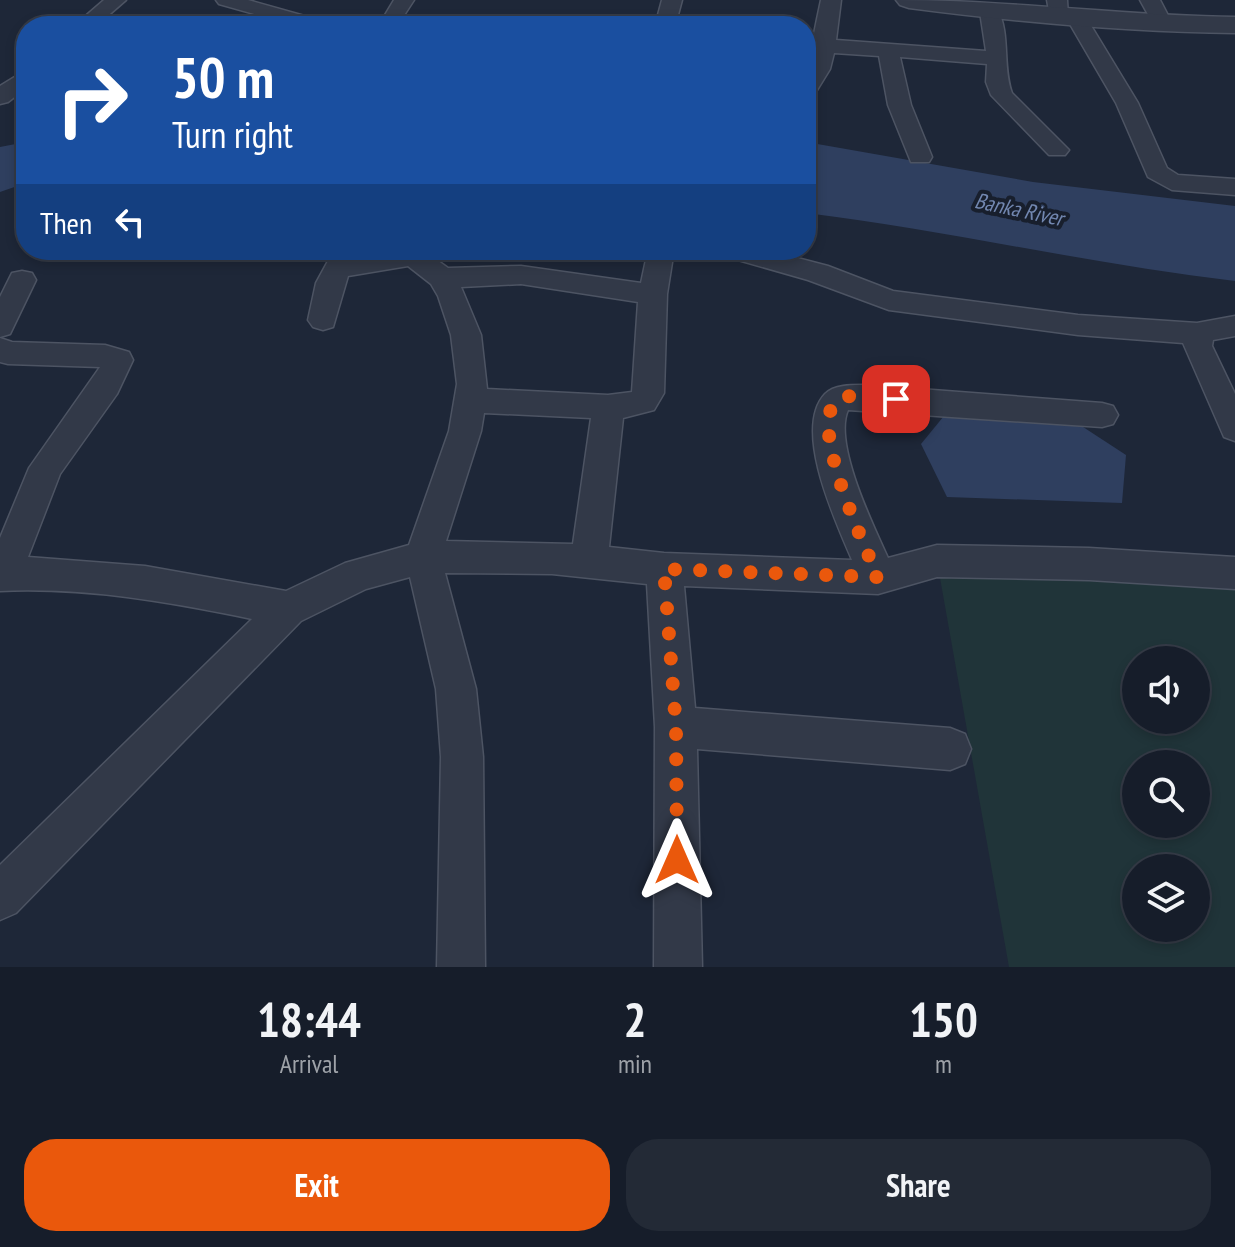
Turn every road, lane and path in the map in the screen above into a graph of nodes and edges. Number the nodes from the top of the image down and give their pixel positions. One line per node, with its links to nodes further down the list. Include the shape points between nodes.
1 (116, 0): 8 (street)
2 (226, 0): 9 (street)
3 (831, 0): 12 (street)
4 (909, 0): 6 (street)
5 (1150, 0): 10 (street)
6 (990, 12): 7 (street); 14 (street)
7 (1064, 12): 10 (street); 20 (street, via 1127,103 1157,172 1172,182)
8 (96, 16)
9 (283, 16)
10 (1163, 25): 11 (street)
11 (1235, 25)
12 (827, 46): 13 (street); 15 (street)
13 (889, 50): 14 (street); 19 (street, via 896,100)
14 (998, 58): 18 (street, via 1002,95)
15 (816, 76)
16 (16, 85): 17 (street)
17 (0, 97)
18 (1057, 150)
19 (920, 157)
20 (1235, 187)
21 (376, 260): 28 (street, via 338,268)
22 (418, 260): 25 (street)
23 (659, 260): 27 (street)
24 (771, 260): 31 (street, via 889,300 1078,325)
25 (442, 278): 27 (street, via 521,275); 33 (street, via 466,335)
26 (22, 280): 30 (street)
27 (653, 294): 34 (street, via 648,393 633,405)
28 (323, 320)
29 (1235, 326): 31 (street)
30 (0, 327)
31 (1200, 334): 36 (street, via 1197,346)
32 (0, 349): 41 (street, via 118,360 106,386 46,468)
33 (470, 400): 34 (street); 37 (street, via 465,431)
34 (608, 407): 38 (street)
35 (1102, 415): 42 (street, via 867,397 835,402 829,413 838,481)
36 (1235, 428)
37 (423, 557): 38 (street); 43 (street, via 358,575); 47 (street, via 456,689 461,744)
38 (589, 561): 39 (street)
39 (664, 569): 42 (street); 44 (street)
40 (1235, 573): 42 (street, via 937,561)
41 (1, 575): 43 (street, via 59,574 147,584)
42 (878, 577)
43 (288, 609): 46 (street)
44 (676, 727): 45 (street); 48 (street)
45 (950, 749)
46 (0, 897)
47 (461, 967)
48 (678, 967)

